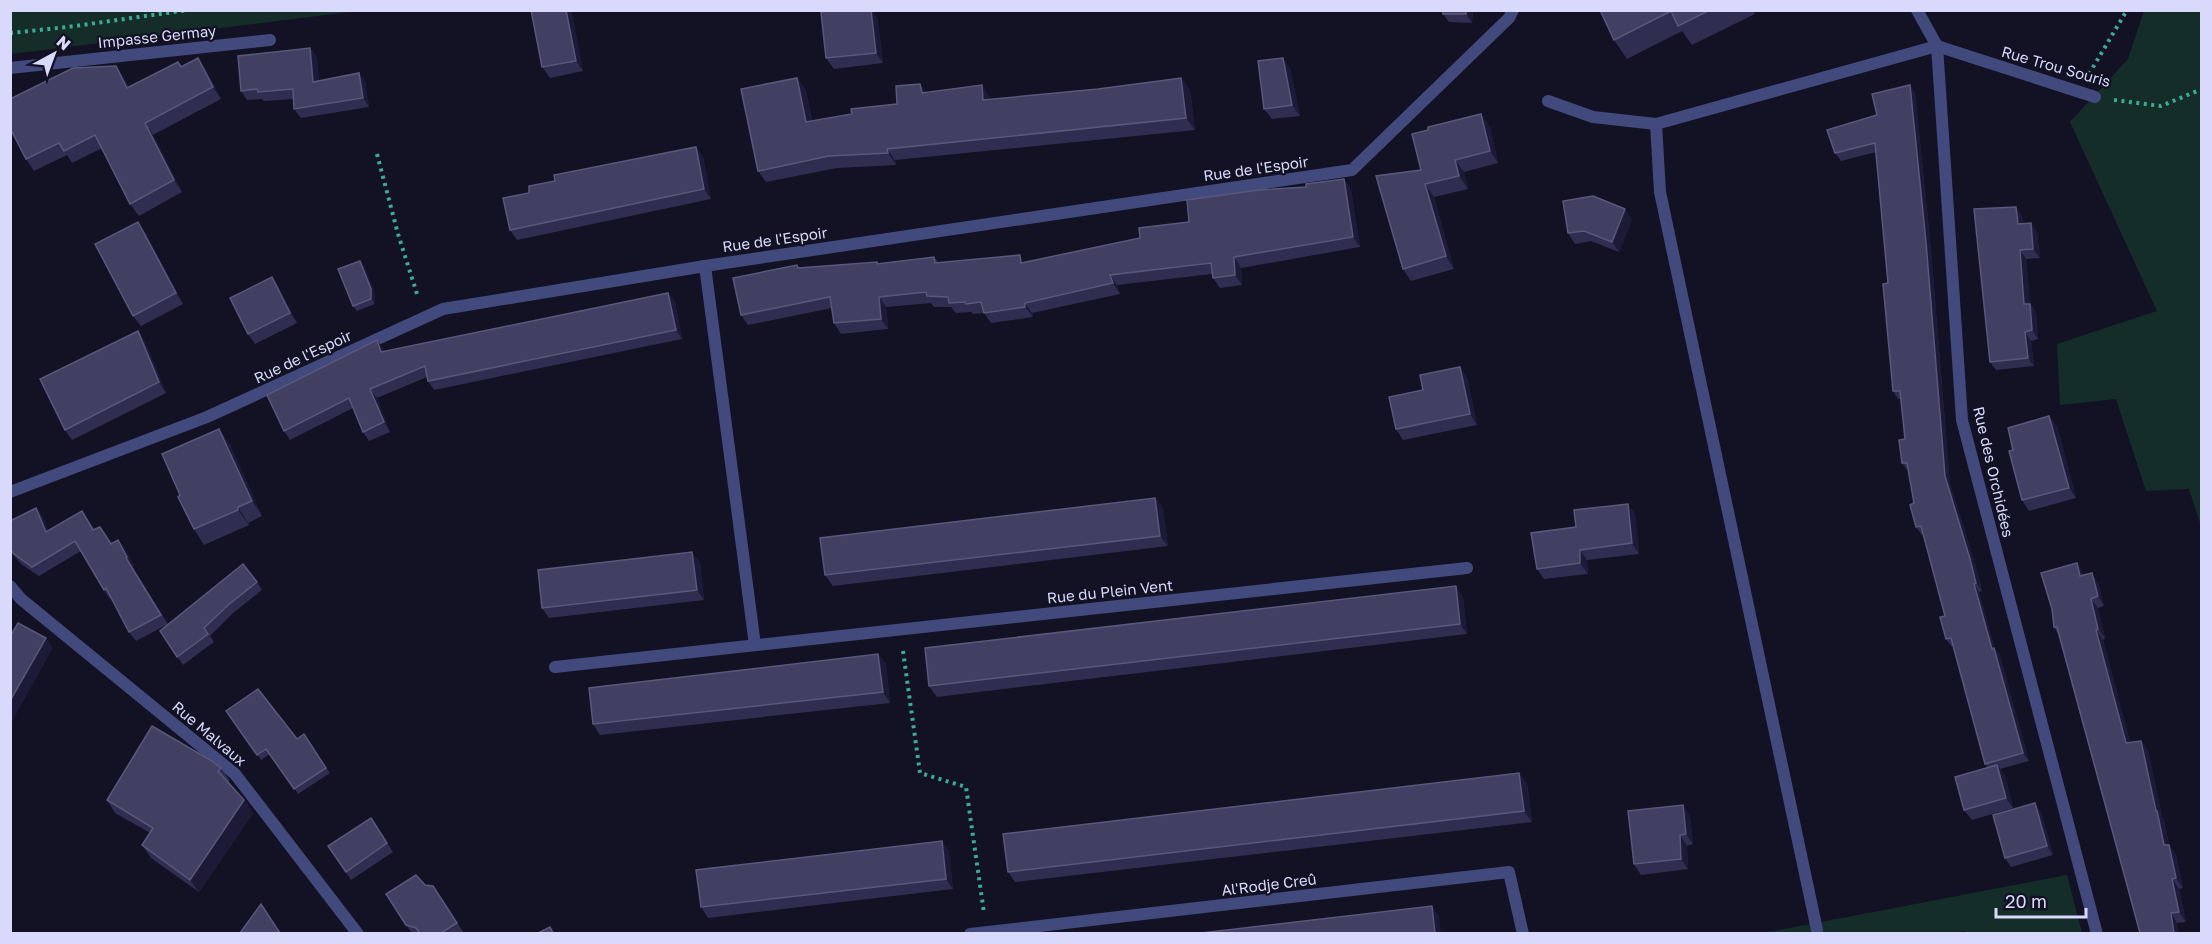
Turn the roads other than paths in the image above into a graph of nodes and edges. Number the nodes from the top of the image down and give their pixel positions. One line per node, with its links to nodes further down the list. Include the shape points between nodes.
1 (1513, 10): 9 (street, Rue de l'Espoir, via 1352,170)
2 (1917, 10): 4 (street, Rue des Orchidées)
3 (270, 40): 5 (street, Impasse Germay)
4 (1936, 46): 6 (street, Rue Trou Souris); 8 (street); 19 (street, Rue des Orchidées, via 1962,420)
5 (10, 68)
6 (2095, 97)
7 (1548, 101): 8 (street, via 1593,117)
8 (1656, 124): 15 (street, via 1660,192)
9 (705, 266): 10 (street, Rue de l'Espoir, via 443,309 207,417); 13 (street)
10 (10, 492)
11 (1467, 568): 13 (street, Rue du Plein Vent)
12 (10, 586): 16 (street, Rue Malvaux, via 235,774)
13 (755, 645): 14 (street, Rue du Plein Vent)
14 (555, 667)
15 (1817, 930)
16 (358, 933)
17 (970, 933): 18 (street, Al'Rodje Creû, via 1509,872)
18 (1523, 933)
19 (2097, 933)

